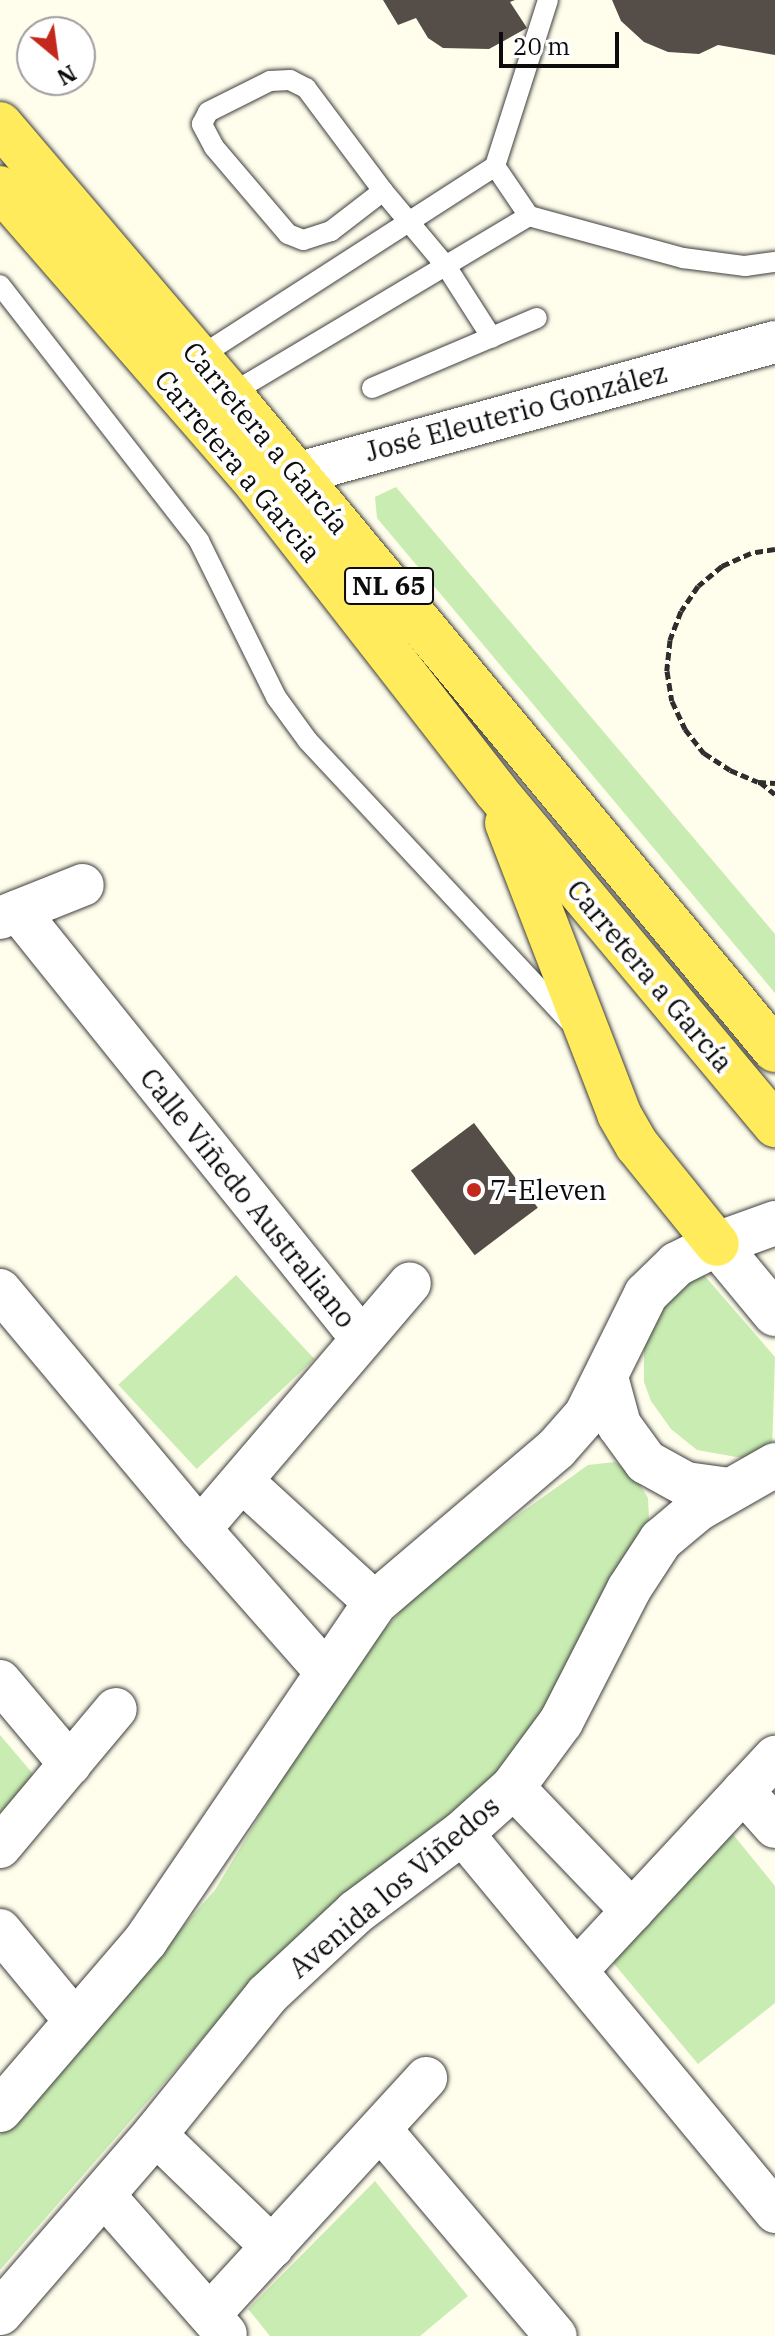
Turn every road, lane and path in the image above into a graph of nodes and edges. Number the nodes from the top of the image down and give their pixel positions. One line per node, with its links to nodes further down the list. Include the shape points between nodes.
1 (548, 0): 3 (lane)
2 (0, 124): 14 (main road, Carretera a García / NL 65)
3 (495, 166): 6 (lane); 7 (lane)
4 (0, 188): 14 (main road, Carretera a Garcia / NL 65)
5 (383, 191): 5 (lane, via 306,88 290,80 251,88 208,112 202,124 214,147 288,234 303,240 331,231); 7 (lane)
6 (529, 216): 8 (lane, via 683,258 745,266); 9 (lane)
7 (407, 222): 9 (lane); 14 (lane)
8 (775, 262)
9 (446, 266): 12 (lane); 16 (lane)
10 (0, 285): 25 (lane, via 199,541 276,697 308,741)
11 (537, 318): 12 (lane)
12 (492, 338): 15 (lane)
13 (775, 342): 17 (street, José Eleuterio González)
14 (182, 368): 16 (main road, Carretera a García / NL 65)
15 (372, 388)
16 (213, 404): 17 (main road, Carretera a García / NL 65)
17 (276, 478): 21 (main road, Carretera a Garcia / NL 65); 26 (main road, Carretera a García / NL 65)
18 (775, 549): 19 (path, via 722,566 698,586 670,640 667,671 672,701 704,753)
19 (758, 782): 20 (path); 22 (path)
20 (775, 783)
21 (495, 790): 25 (main road); 27 (main road, Carretera a García / NL 65)
22 (775, 794)
23 (83, 885): 24 (street)
24 (9, 914): 33 (street, Calle Viñedo Australiano)
25 (591, 1045): 29 (main road, via 637,1145)
26 (775, 1050)
27 (775, 1125)
28 (775, 1223): 29 (street)
29 (717, 1244): 32 (street); 34 (street, via 677,1264 646,1294)
30 (410, 1283): 33 (street)
31 (0, 1290): 38 (street)
32 (775, 1314)
33 (362, 1339): 36 (street, Calle Viñedo Australiano)
34 (606, 1377): 37 (street, via 619,1425 646,1462 686,1484); 39 (street, via 586,1415 556,1449)
35 (775, 1465): 37 (street, Avenida los Viñedos)
36 (242, 1481): 38 (street, Calle Viñedo Australiano); 39 (street)
37 (730, 1490): 45 (street, Avenida los Viñedos, via 661,1540 629,1589 561,1722)
38 (200, 1529): 40 (street)
39 (375, 1603): 40 (street)
40 (326, 1672): 53 (street, via 165,1915)
41 (0, 1681): 44 (street)
42 (116, 1709): 44 (street)
43 (775, 1757): 46 (street)
44 (70, 1764): 49 (street)
45 (513, 1787): 48 (street, Avenida los Viñedos); 50 (street)
46 (743, 1791): 47 (street); 50 (street)
47 (775, 1827)
48 (462, 1833): 52 (street); 57 (street, Avenida los Viñedos, via 309,1953 267,1995)
49 (0, 1847)
50 (632, 1911): 52 (street)
51 (0, 1930): 53 (street)
52 (577, 1970): 59 (street)
53 (76, 2022): 55 (street)
54 (426, 2078): 56 (street)
55 (7, 2087)
56 (381, 2130): 60 (street); 63 (street)
57 (155, 2134): 58 (street, Avenida los Viñedos); 60 (street)
58 (103, 2194): 61 (street, Avenida los Viñedos); 62 (street)
59 (775, 2212)
60 (272, 2247): 62 (street)
61 (2, 2307)
62 (219, 2325)
63 (556, 2336)

